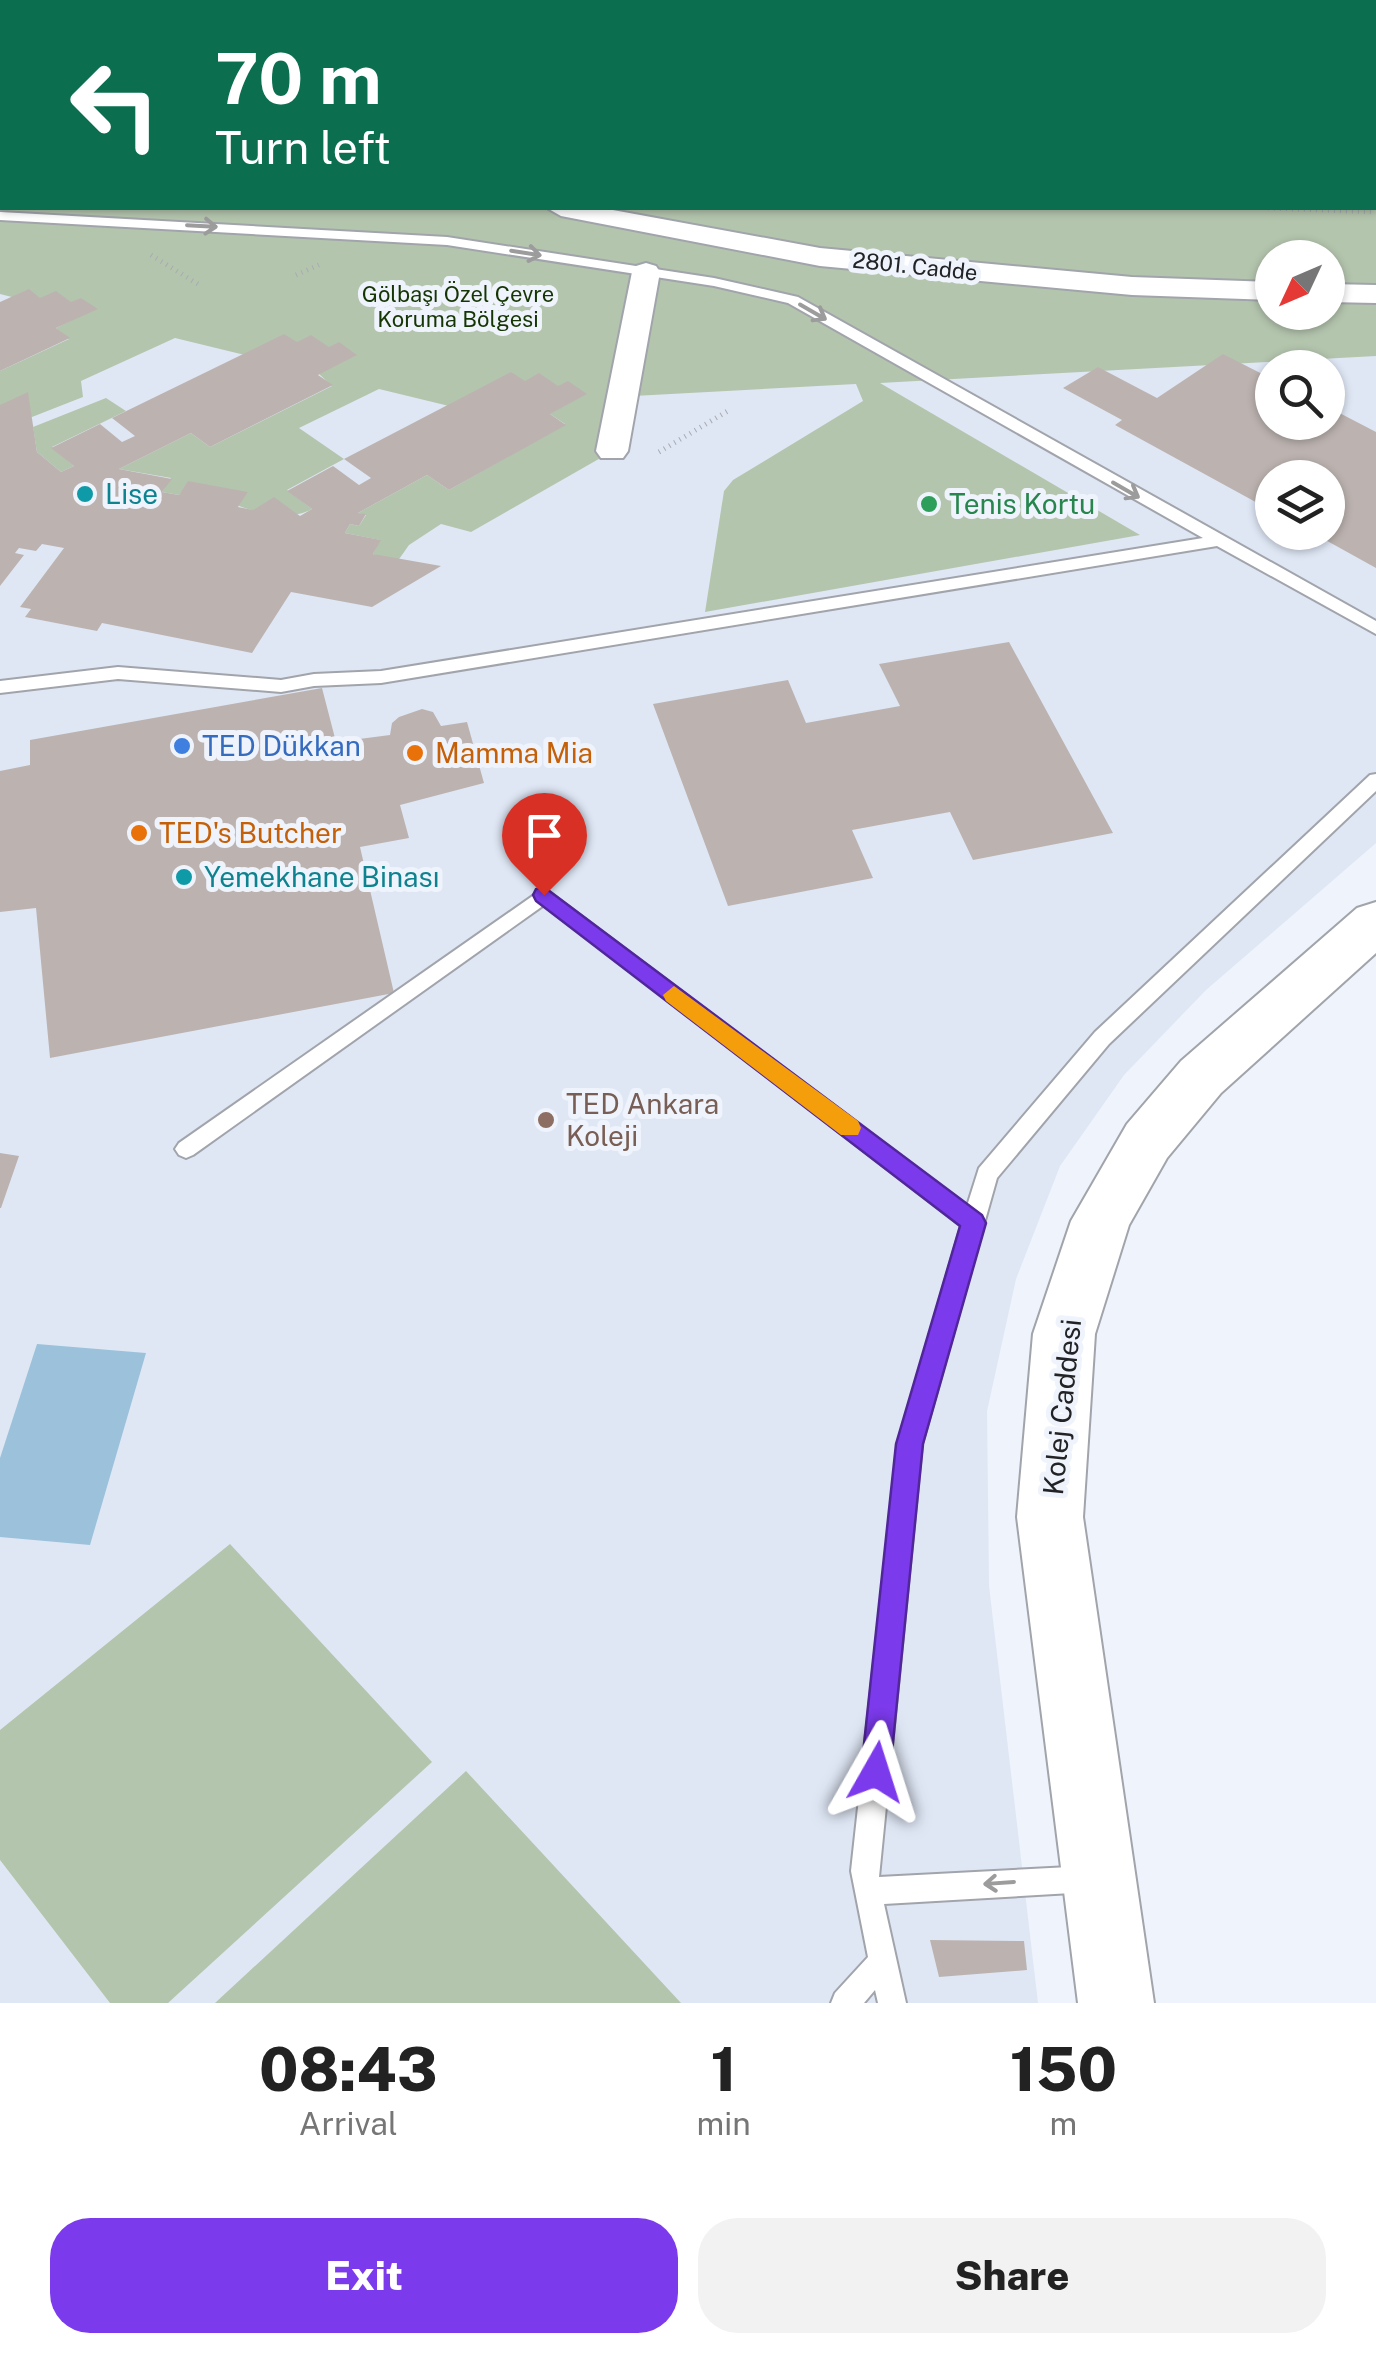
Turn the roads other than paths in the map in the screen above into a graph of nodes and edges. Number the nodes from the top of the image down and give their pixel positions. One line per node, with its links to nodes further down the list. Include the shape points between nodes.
1 (572, 210): 5 (street, 2801. Cadde, via 820,257 1132,286)
2 (28, 212): 3 (lane); 4 (lane, one-way to 4, via 429,239)
3 (0, 216)
4 (646, 272): 8 (street); 9 (lane, one-way to 9, via 792,300)
5 (1255, 290)
6 (1345, 293): 7 (street)
7 (1376, 294)
8 (612, 451)
9 (1216, 541): 10 (lane); 11 (lane, via 381,677 282,686 118,673)
10 (1376, 628)
11 (0, 687)
12 (1376, 780): 15 (lane, via 1102,1038 987,1174)
13 (1376, 922): 16 (street, Kolej Caddesi, via 1201,1077 1147,1141 1101,1221 1064,1334 1050,1517)
14 (186, 1149): 15 (lane, via 544,895)
15 (974, 1223): 17 (lane, via 910,1444 864,1872)
16 (1096, 1878): 17 (lane, one-way to 17); 21 (street, Kolej Caddesi)
17 (869, 1891): 18 (lane)
18 (884, 1962): 19 (lane); 20 (lane)
19 (844, 2003)
20 (892, 2003)
21 (1116, 2003)

